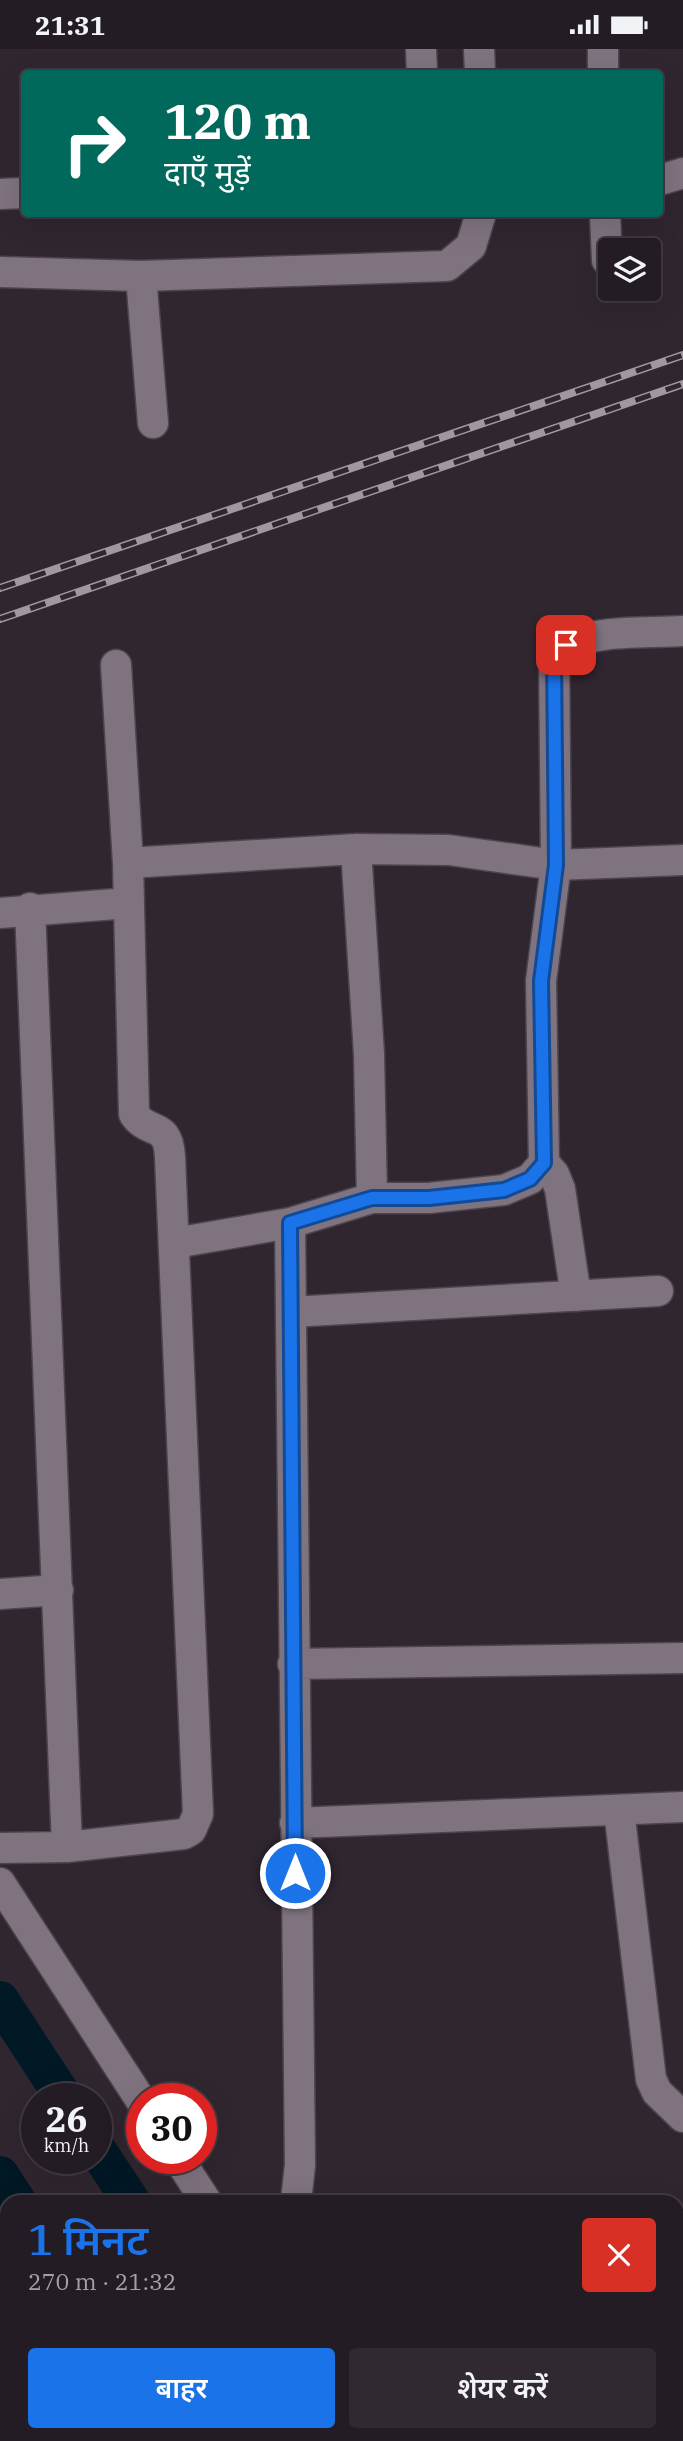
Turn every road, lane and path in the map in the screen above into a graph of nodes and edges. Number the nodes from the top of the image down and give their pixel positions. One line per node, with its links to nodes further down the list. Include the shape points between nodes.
1 (421, 49): 4 (street)
2 (479, 49): 5 (street)
3 (603, 49): 6 (street)
4 (422, 70)
5 (480, 70)
6 (603, 70)
7 (683, 173): 8 (street)
8 (663, 179)
9 (0, 194): 10 (street)
10 (21, 194)
11 (480, 217): 15 (street, via 471,246 447,266)
12 (605, 217): 13 (street)
13 (606, 238)
14 (0, 272): 15 (street)
15 (141, 276): 16 (street)
16 (153, 423)
17 (683, 631): 22 (street, via 590,638 566,645 554,655)
18 (116, 666): 21 (street)
19 (356, 849): 21 (street); 22 (street, via 449,850); 27 (street, via 369,1054)
20 (683, 860): 22 (street)
21 (128, 863): 23 (street)
22 (556, 865): 26 (street, via 541,981)
23 (128, 903): 24 (street); 29 (street, via 134,1114 140,1122 158,1128 169,1141)
24 (30, 908): 25 (street); 33 (street)
25 (0, 913)
26 (544, 1163): 27 (street, via 530,1179 504,1190); 31 (street, via 560,1189)
27 (372, 1198): 28 (street)
28 (290, 1223): 29 (street); 32 (street)
29 (174, 1243): 40 (street, via 198,1814 184,1834)
30 (658, 1291): 31 (street)
31 (576, 1296): 32 (street)
32 (291, 1312): 36 (street)
33 (58, 1590): 34 (street); 40 (street)
34 (0, 1594)
35 (683, 1658): 36 (street)
36 (293, 1664): 39 (street)
37 (683, 1807): 38 (street)
38 (619, 1810): 39 (street); 44 (street, via 651,2078 657,2092)
39 (295, 1823): 47 (street)
40 (67, 1847): 41 (street)
41 (0, 1848)
42 (0, 1883): 43 (street)
43 (130, 2083)
44 (683, 2117)
45 (188, 2174): 46 (street)
46 (202, 2195)
47 (297, 2195)

